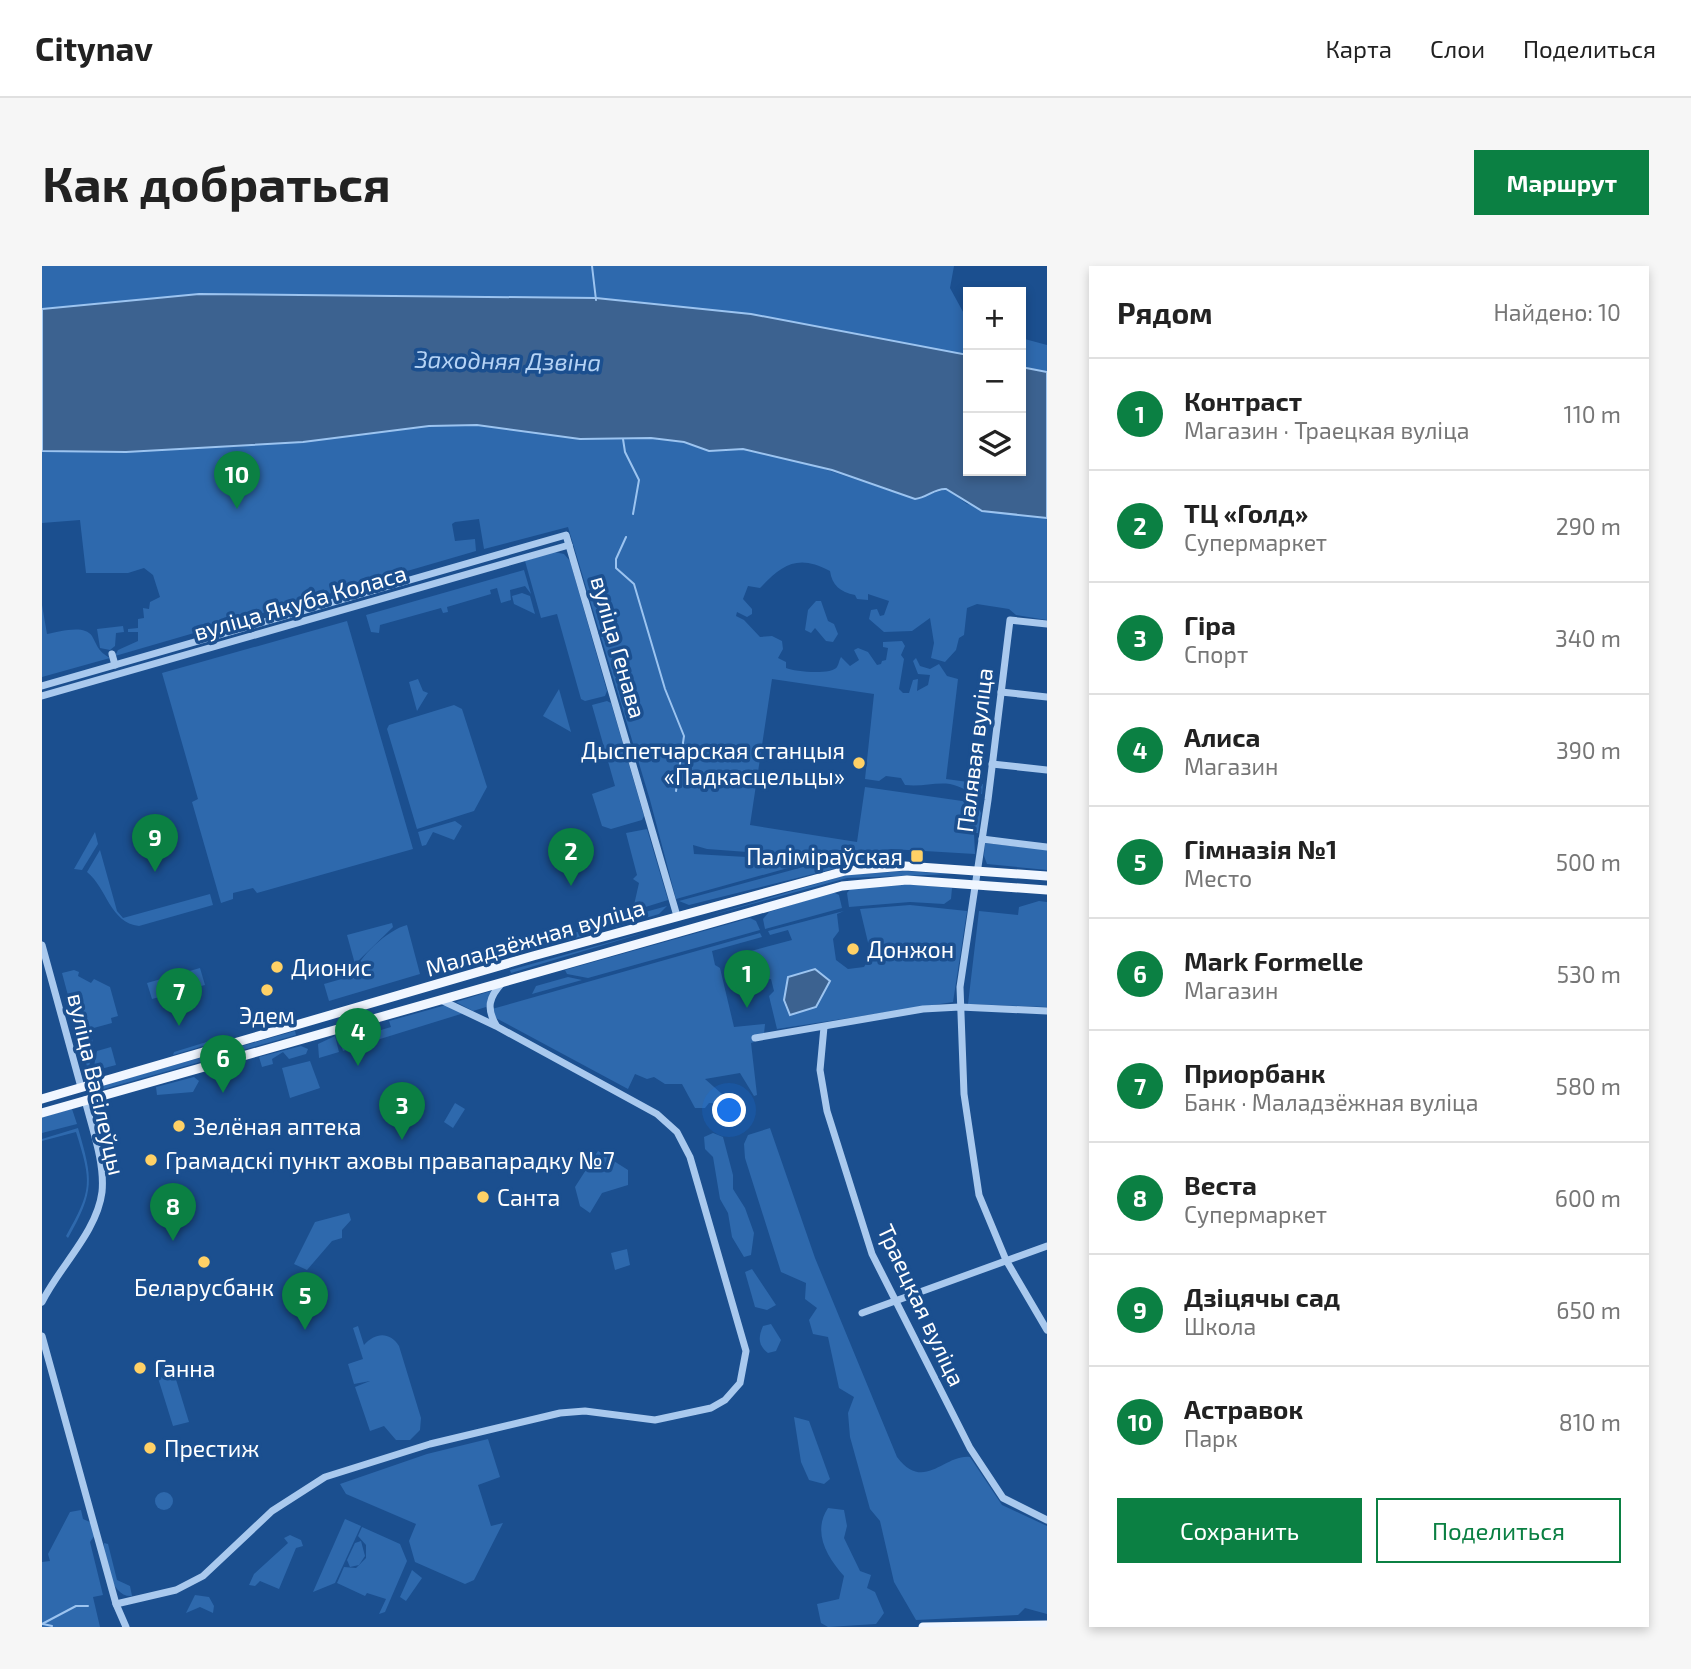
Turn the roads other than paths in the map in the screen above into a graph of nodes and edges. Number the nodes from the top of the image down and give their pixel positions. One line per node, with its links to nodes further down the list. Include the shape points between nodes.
1 (566, 535): 2 (street, вуліца Генава); 3 (street, вуліца Якуба Коласа)
2 (569, 545): 4 (street, вуліца Якуба Коласа); 24 (street, вуліца Генава)
3 (429, 574): 4 (street); 5 (street, вуліца Якуба Коласа)
4 (431, 584): 7 (street, вуліца Якуба Коласа)
5 (274, 619): 7 (street); 9 (street, вуліца Якуба Коласа)
6 (1047, 624): 13 (street, Палявая вуліца, via 1010,620)
7 (276, 629): 11 (street, вуліца Якуба Коласа)
8 (112, 654): 10 (street)
9 (127, 662): 10 (street, вуліца Якуба Коласа); 11 (street)
10 (115, 665): 12 (street, вуліца Якуба Коласа)
11 (130, 671): 14 (street, вуліца Якуба Коласа)
12 (42, 686)
13 (1001, 692): 15 (street); 16 (street, Палявая вуліца)
14 (42, 696)
15 (1047, 697)
16 (992, 764): 17 (street); 18 (street, Палявая вуліца)
17 (1047, 770)
18 (982, 839): 19 (street); 20 (street, Палявая вуліца)
19 (1047, 847)
20 (977, 871): 21 (main road, Маладзёжная вуліца); 22 (street, Палявая вуліца); 24 (main road, Маладзёжная вуліца, via 863,868)
21 (1047, 876)
22 (975, 885): 23 (main road, Маладзёжная вуліца); 25 (main road, Маладзёжная вуліца, via 907,880 842,886); 29 (street, Палявая вуліца)
23 (1047, 890)
24 (677, 916): 25 (main road, вуліца Генава); 34 (main road, Маладзёжная вуліца)
25 (681, 931): 27 (main road, Маладзёжная вуліца)
26 (42, 945): 34 (street, вуліца Васілеўцы)
27 (504, 982): 28 (main road, Маладзёжная вуліца); 31 (street, via 490,1000)
28 (440, 1000): 31 (street); 36 (main road, Маладзёжная вуліца)
29 (960, 1007): 30 (street); 32 (street); 39 (street, Палявая вуліца, via 964,1094 979,1195)
30 (1047, 1011)
31 (496, 1026): 46 (street, via 656,1114 677,1132 690,1157 746,1350 740,1382 711,1408 666,1419 560,1413 430,1444 325,1477 272,1511 190,1585)
32 (824, 1027): 33 (street); 41 (street, Траецкая вуліца, via 820,1070 827,1111 872,1254)
33 (755, 1038)
34 (81, 1087): 35 (main road, Маладзёжная вуліца); 36 (main road, вуліца Васілеўцы)
35 (42, 1099)
36 (85, 1100): 37 (main road, Маладзёжная вуліца); 40 (street, вуліца Васілеўцы, via 102,1190 96,1210)
37 (42, 1113)
38 (1047, 1246): 39 (street)
39 (1006, 1260): 41 (street); 43 (street, Палявая вуліца)
40 (42, 1302)
41 (894, 1302): 42 (street); 45 (street, Траецкая вуліца, via 970,1448 1003,1497)
42 (862, 1313)
43 (1047, 1330)
44 (42, 1336): 46 (street)
45 (1047, 1520)
46 (116, 1604): 48 (street)
47 (1047, 1625): 49 (main road)
48 (126, 1627)
49 (923, 1627)

